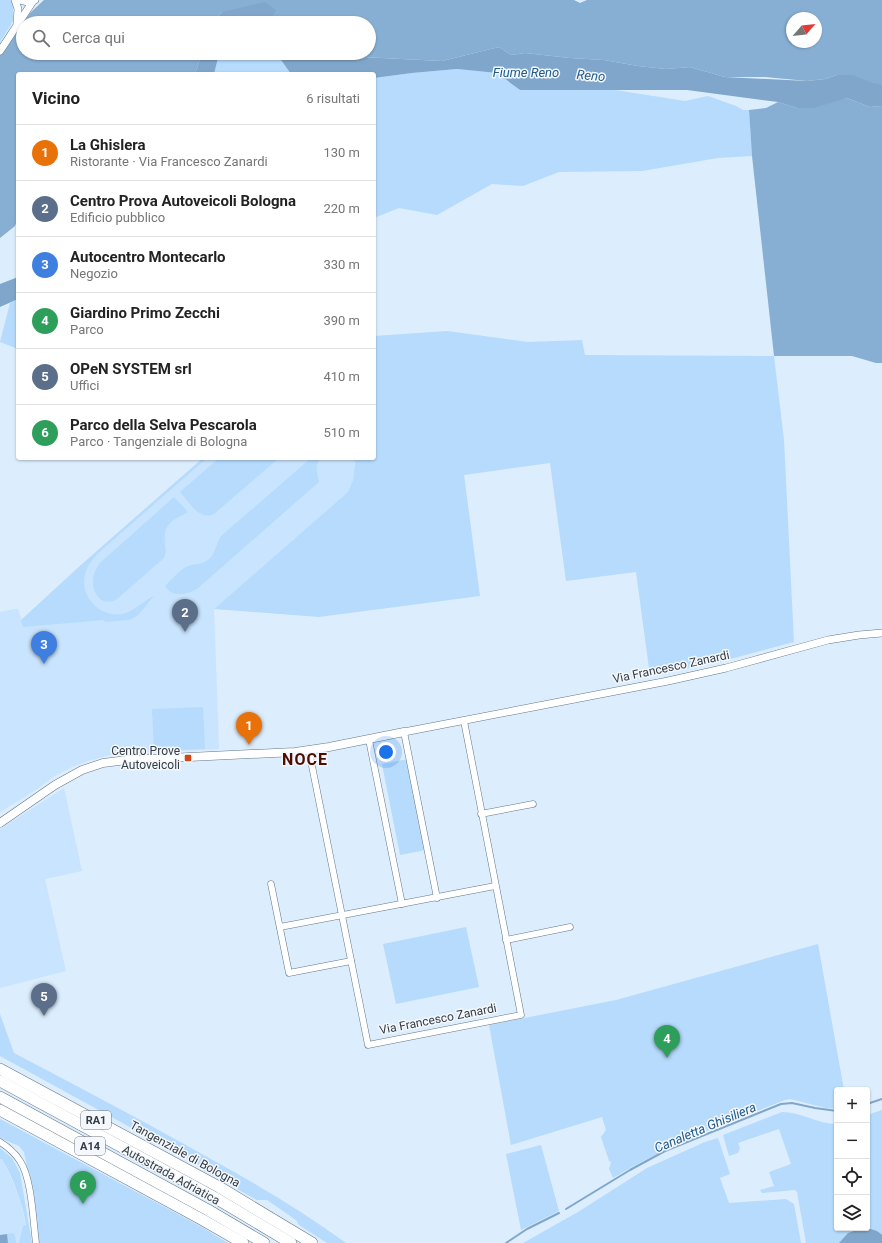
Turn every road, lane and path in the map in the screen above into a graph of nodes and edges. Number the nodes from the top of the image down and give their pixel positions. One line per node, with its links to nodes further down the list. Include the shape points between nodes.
1 (15, 0): 4 (street)
2 (20, 0): 3 (street)
3 (34, 0): 5 (street)
4 (18, 16)
5 (23, 16)
6 (16, 26): 7 (street)
7 (0, 51)
8 (882, 633): 9 (street, Via Francesco Zanardi, via 828,640 668,681)
9 (464, 721): 10 (street, Via Francesco Zanardi); 15 (street, Via Francesco Zanardi)
10 (404, 732): 11 (main road, Via Francesco Zanardi); 20 (street)
11 (369, 740): 12 (main road, Via Francesco Zanardi); 21 (street)
12 (309, 751): 14 (main road, Via Francesco Zanardi, via 103,763 69,777); 22 (street, Via Francesco Zanardi)
13 (533, 804): 15 (street)
14 (12, 814): 16 (main road, Via Francesco Zanardi); 17 (main road, Via Francesco Zanardi)
15 (481, 814): 19 (street, Via Francesco Zanardi)
16 (0, 818)
17 (0, 823)
18 (271, 884): 23 (street)
19 (496, 886): 20 (street); 25 (street, Via Francesco Zanardi)
20 (437, 898): 21 (street)
21 (402, 904): 22 (street)
22 (342, 915): 23 (street); 26 (street, Via Francesco Zanardi)
23 (280, 927): 26 (street, via 289,973)
24 (570, 927): 25 (street)
25 (506, 940): 26 (street, Via Francesco Zanardi, via 521,1014 368,1045)
26 (351, 961)
27 (0, 1069): 36 (highway, Tangenziale di Bologna / RA1, via 219,1187)
28 (0, 1081): 35 (highway, Autostrada Adriatica / A14, via 214,1197)
29 (0, 1097): 34 (highway, Autostrada Adriatica / A14)
30 (0, 1110): 33 (highway)
31 (0, 1142): 32 (street, via 13,1152 23,1166)
32 (36, 1243)
33 (243, 1243)
34 (264, 1243)
35 (291, 1243)
36 (312, 1243)

